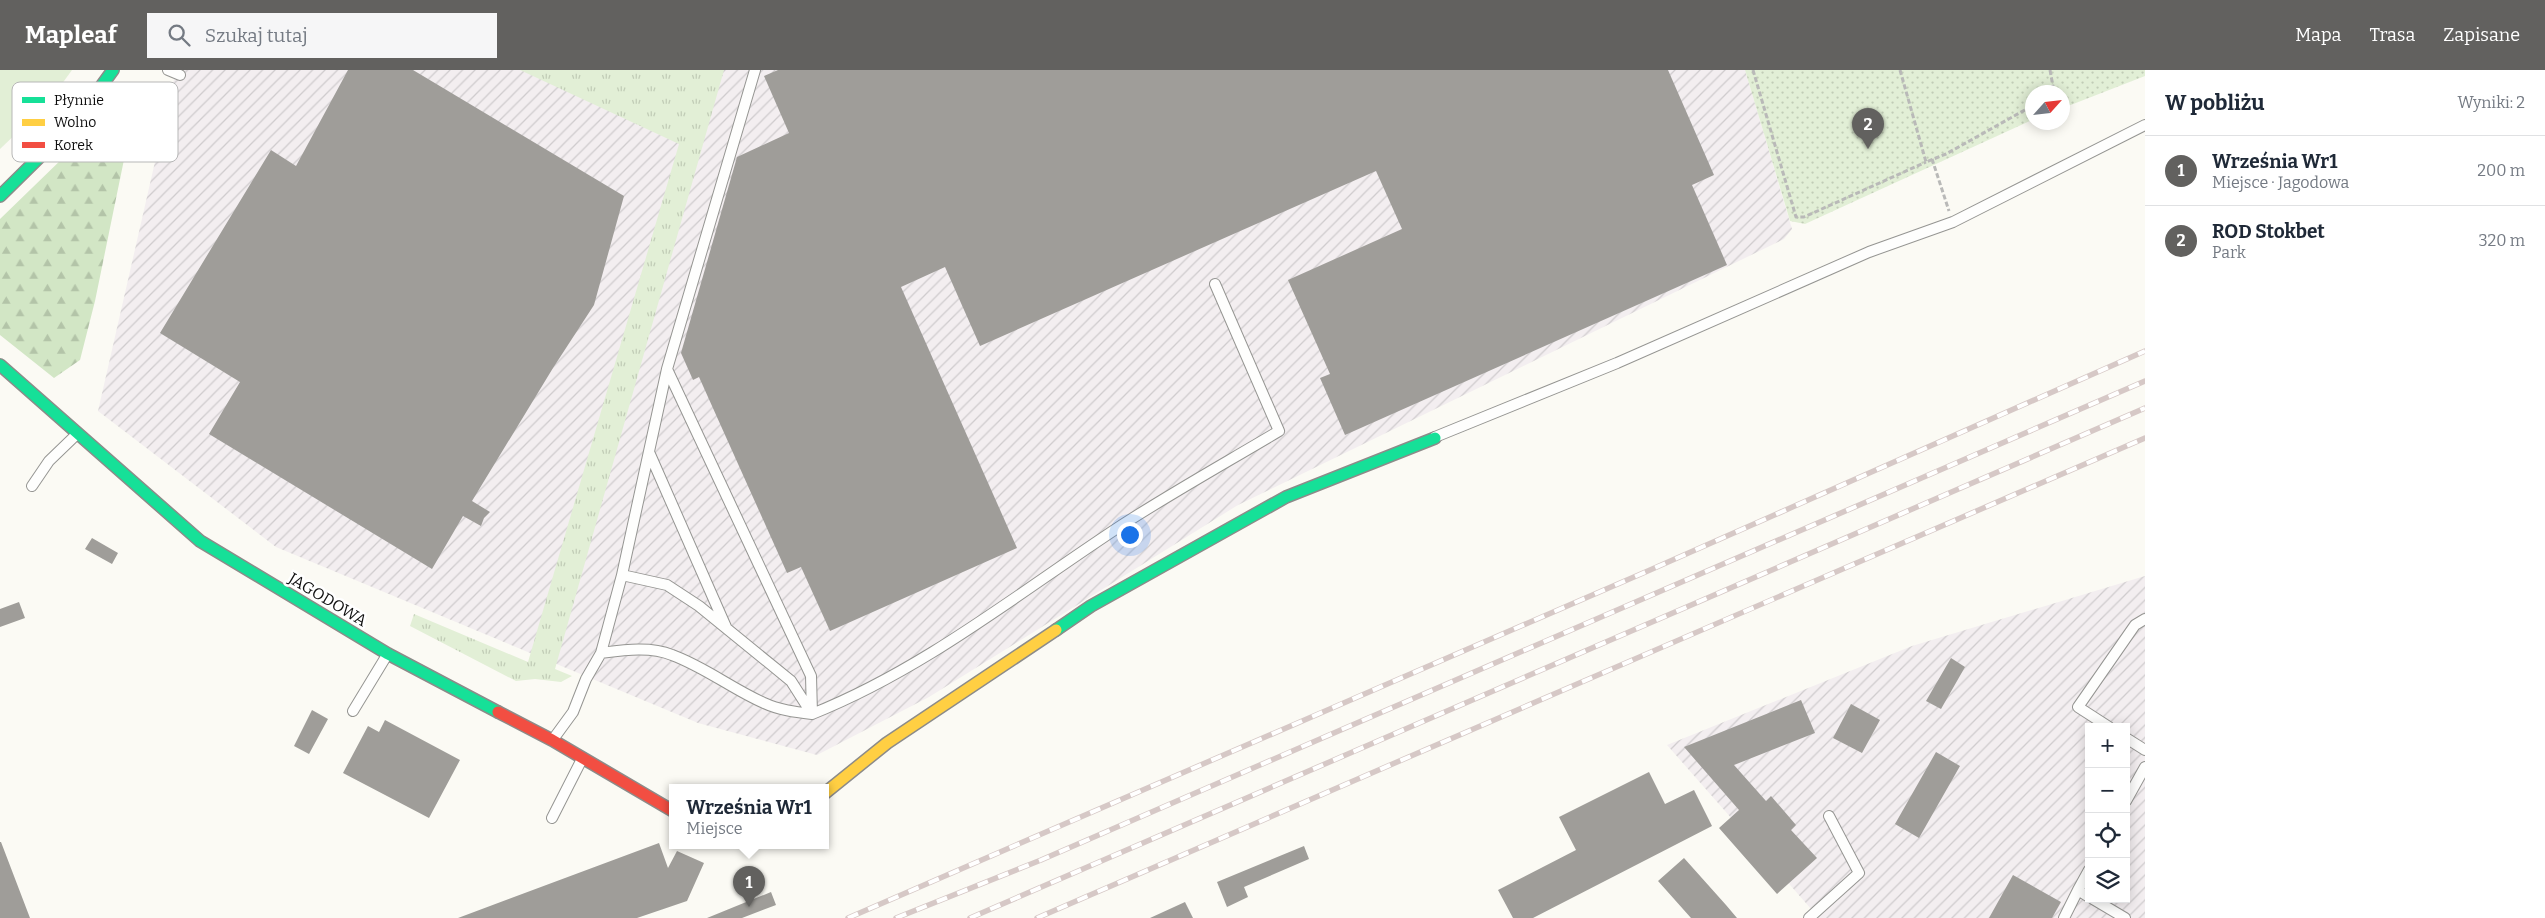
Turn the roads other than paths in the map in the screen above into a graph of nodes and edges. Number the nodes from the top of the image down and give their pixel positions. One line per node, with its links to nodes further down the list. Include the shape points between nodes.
1 (113, 70): 5 (street)
2 (168, 70): 4 (lane)
3 (755, 70): 11 (lane)
4 (180, 75)
5 (104, 82)
6 (2145, 125): 13 (lane, via 1953,222 1869,252 1617,363)
7 (34, 162): 8 (street)
8 (0, 196)
9 (1215, 284): 22 (lane, via 1279,431 1124,524 970,628 881,683)
10 (0, 365): 12 (street, JAGODOWA)
11 (667, 369): 14 (lane); 22 (lane, via 811,676)
12 (77, 434): 15 (lane, via 49,461); 20 (street, JAGODOWA, via 200,542)
13 (1435, 438): 29 (street, via 1286,497 1090,606 888,743)
14 (649, 452): 16 (lane); 18 (lane)
15 (32, 486)
16 (622, 575): 18 (lane, via 668,585); 19 (lane)
17 (2145, 619): 23 (lane, via 2135,626 2078,707)
18 (726, 630): 22 (lane, via 791,681)
19 (601, 653): 22 (lane, via 632,648 671,654 764,703 789,712); 24 (lane, via 573,712)
20 (388, 654): 21 (lane); 24 (street, JAGODOWA)
21 (353, 711)
22 (812, 714)
23 (2103, 723)
24 (552, 740): 27 (street, JAGODOWA)
25 (2130, 741): 26 (lane)
26 (2145, 750)
27 (583, 758): 31 (street, JAGODOWA); 33 (lane)
28 (2145, 767): 30 (lane)
29 (829, 790)
30 (2130, 795)
31 (669, 809)
32 (1829, 816): 38 (lane, via 1859,873)
33 (552, 818)
34 (2085, 877): 35 (lane)
35 (2078, 890): 36 (lane); 39 (lane)
36 (2085, 894)
37 (2100, 903): 40 (lane)
38 (1809, 918)
39 (2064, 918)
40 (2125, 918)

